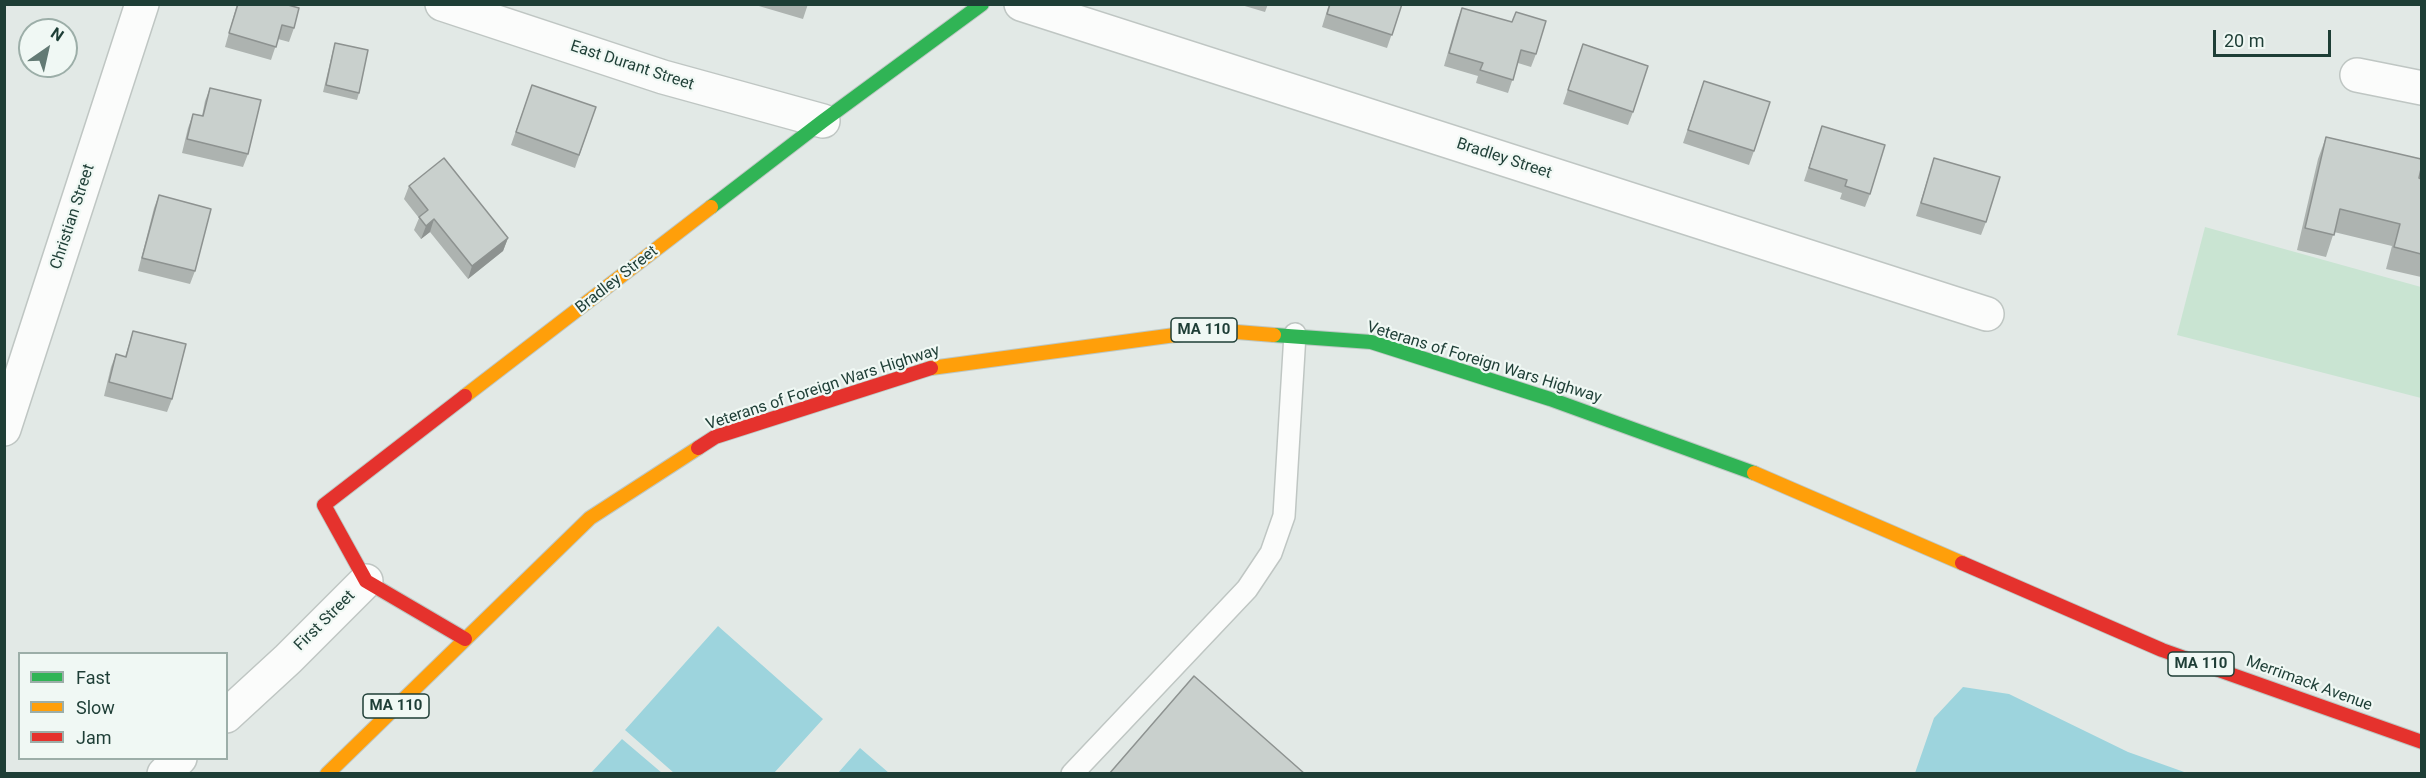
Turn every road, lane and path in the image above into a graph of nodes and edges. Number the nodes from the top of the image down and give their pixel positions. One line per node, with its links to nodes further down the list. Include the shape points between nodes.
1 (142, 4): 10 (street, Christian Street)
2 (442, 4): 7 (street, East Durant Street, via 663,76)
3 (982, 4): 7 (main road, Bradley Street)
4 (1021, 4): 8 (street, Bradley Street)
5 (2357, 75): 6 (street)
6 (2421, 88)
7 (823, 121): 12 (main road, Bradley Street, via 324,505)
8 (1987, 314)
9 (1295, 334): 11 (main road, Veterans of Foreign Wars Highway / MA 110, via 1371,342 1550,399 1778,482); 13 (main road, Veterans of Foreign Wars Highway / MA 110, via 1212,330 939,366 715,437 590,518); 19 (lane, via 1284,516 1271,553 1247,589)
10 (4, 429)
11 (1987, 572): 15 (main road, Merrimack Avenue / MA 110, via 2162,650)
12 (366, 581): 13 (main road, First Street); 14 (street, First Street)
13 (465, 639): 18 (main road, Veterans of Foreign Wars Highway / MA 110)
14 (228, 714)
15 (2421, 742)
16 (179, 760): 17 (street)
17 (164, 774)
18 (327, 774)
19 (1072, 774)

